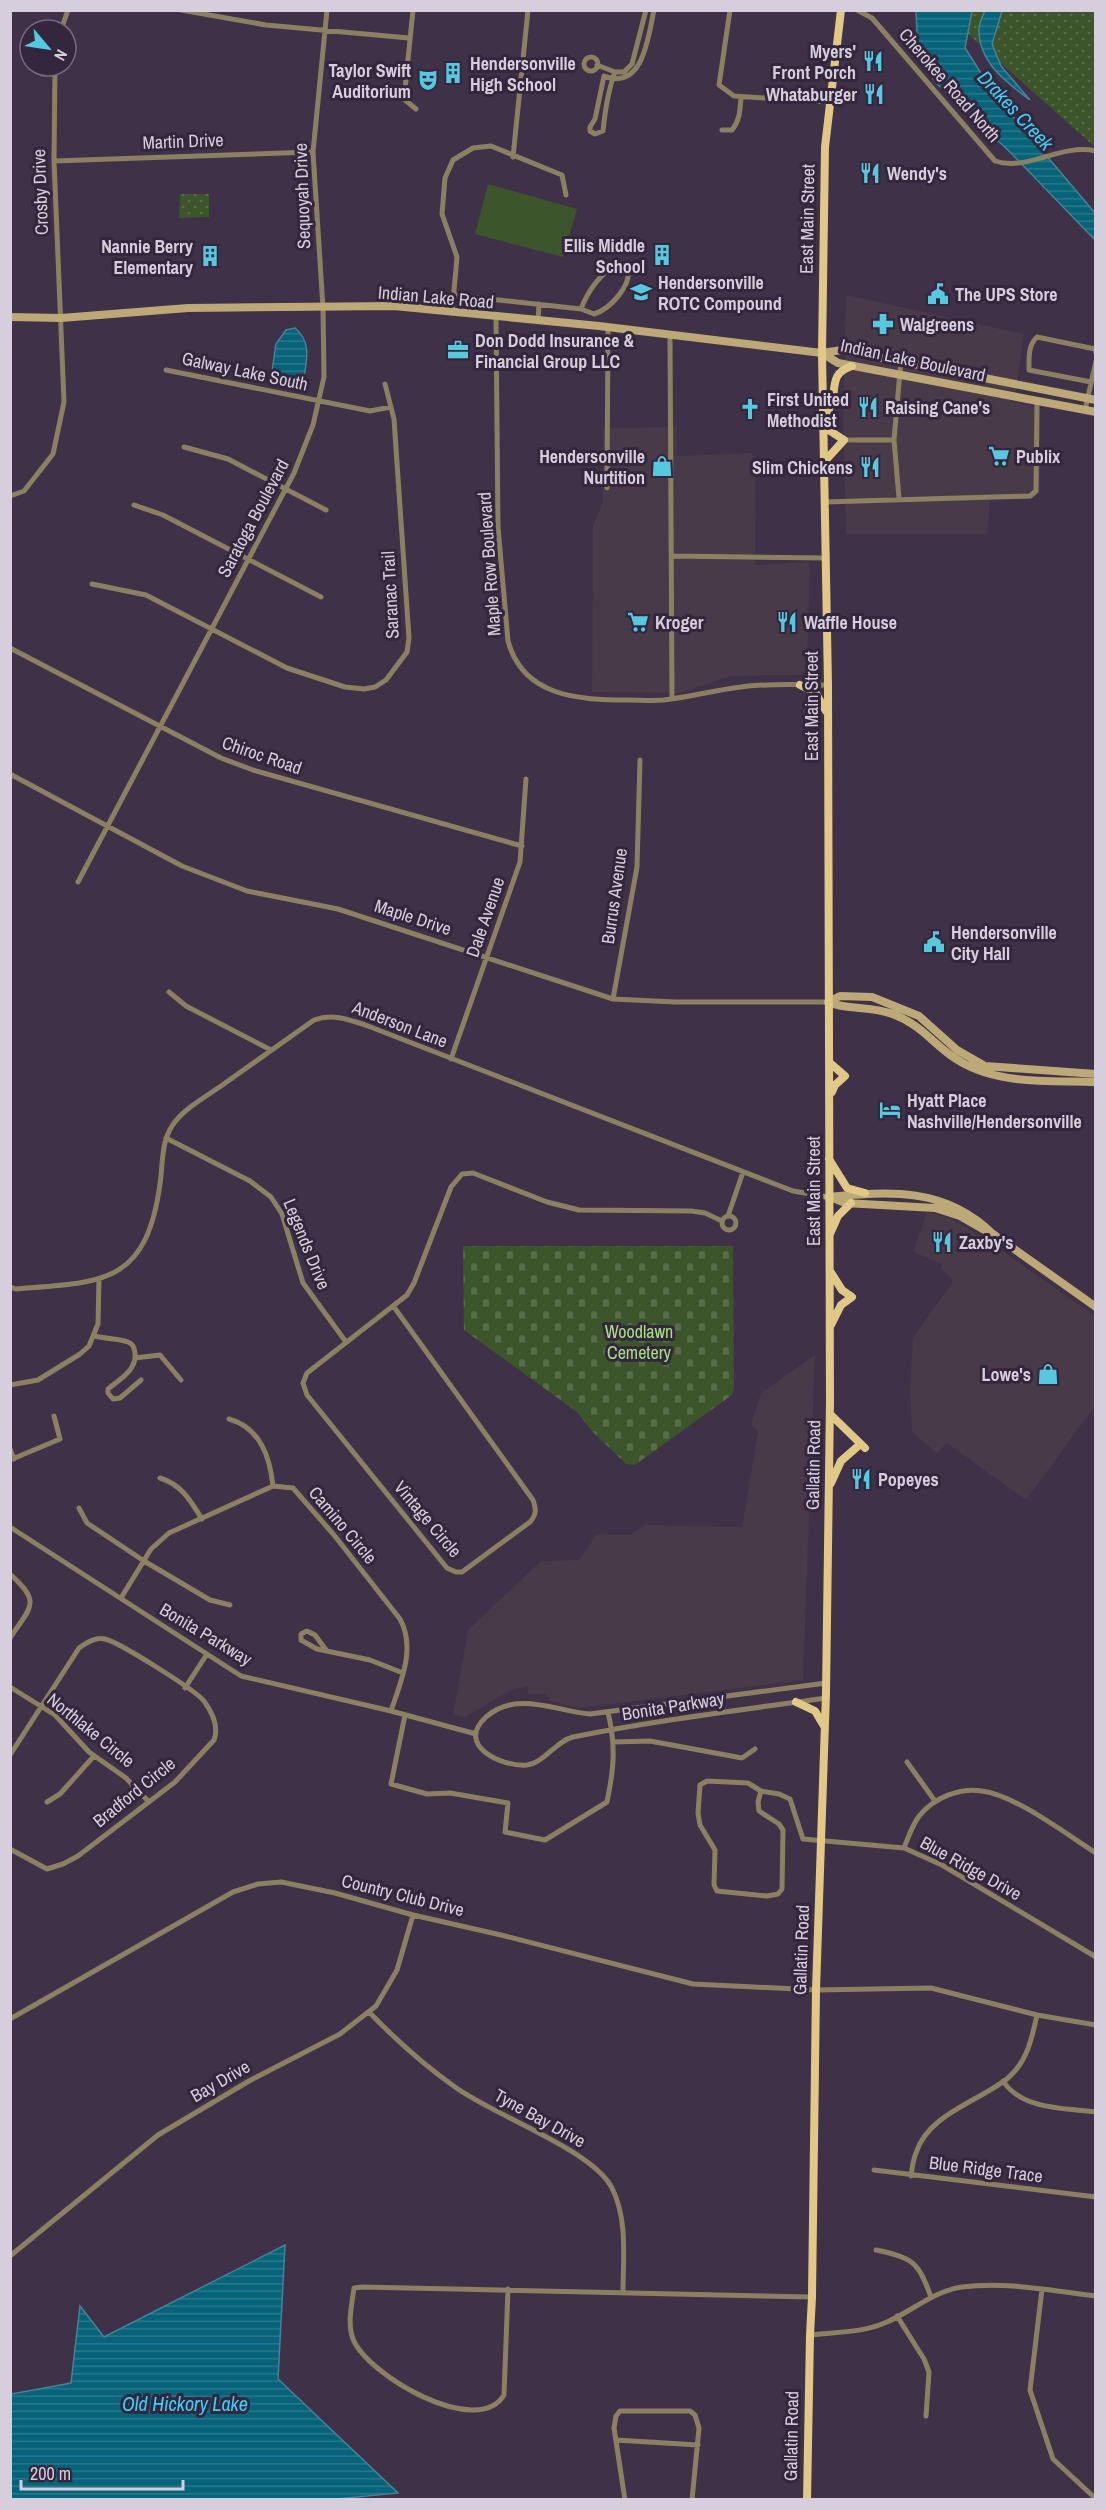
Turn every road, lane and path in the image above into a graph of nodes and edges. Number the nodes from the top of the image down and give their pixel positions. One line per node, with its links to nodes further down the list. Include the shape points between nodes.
1 (182, 10): 10 (street, via 266,25)
2 (327, 10): 10 (street, Sequoyah Drive)
3 (413, 10): 11 (street)
4 (528, 10): 24 (street)
5 (730, 10): 18 (street, via 719,85)
6 (841, 10): 19 (main road, East Main Street)
7 (857, 10): 22 (street, Cherokee Road North, via 872,18 995,161 1016,164 1069,149)
8 (646, 13): 9 (street); 12 (street)
9 (653, 14): 12 (street)
10 (325, 30): 11 (street); 23 (street, Sequoyah Drive)
11 (409, 38): 20 (street, via 404,99)
12 (641, 47): 14 (street, via 624,72); 17 (street, via 639,66 631,76)
13 (607, 69): 14 (street); 15 (street); 15 (street, via 595,68)
14 (615, 72): 17 (street)
15 (604, 76): 17 (street); 17 (street, via 590,127 595,134 603,131)
16 (55, 78): 25 (street, Crosby Drive)
17 (612, 80)
18 (741, 97): 19 (street); 21 (street, via 736,125 732,130)
19 (829, 102): 38 (main road, East Main Street)
20 (416, 109)
21 (722, 130)
22 (1095, 151)
23 (313, 152): 25 (street, Martin Drive); 29 (street, Sequoyah Drive)
24 (513, 157): 26 (street, via 562,175); 27 (street, via 491,146 473,148 453,160 447,170 442,214 457,257)
25 (54, 161): 34 (street, Crosby Drive)
26 (566, 195)
27 (454, 295): 28 (street); 31 (street)
28 (539, 304): 30 (street); 35 (street)
29 (323, 308): 31 (street, Indian Lake Road, via 394,306); 34 (street, Indian Lake Road, via 188,308); 51 (street, Saratoga Boulevard, via 324,377)
30 (581, 309): 30 (street, via 594,314 604,311 629,281 627,266 618,262 610,267 591,288)
31 (452, 313): 33 (street, Indian Lake Road)
32 (10, 317): 34 (street, Indian Lake Road)
33 (496, 317): 35 (street, Indian Lake Road); 76 (street, Maple Row Boulevard, via 498,527 512,655 532,681 559,694 612,700)
34 (61, 318): 62 (street, Crosby Drive, via 64,402 59,432 52,454 24,491)
35 (538, 321): 36 (street, Indian Lake Road)
36 (608, 327): 37 (street, Indian Lake Road); 60 (street)
37 (670, 335): 38 (street, Indian Lake Road); 67 (street)
38 (822, 353): 40 (street, Indian Lake Boulevard, via 842,350); 42 (street, Indian Lake Boulevard); 55 (main road, East Main Street)
39 (1095, 353): 46 (street, via 1095,349 1037,337 1029,353 1029,370)
40 (901, 360): 44 (street); 45 (street, Indian Lake Boulevard)
41 (1095, 361): 46 (street)
42 (852, 366): 44 (street, Indian Lake Boulevard); 55 (main road, via 837,375)
43 (166, 370): 51 (street, Galway Lake South)
44 (898, 374): 48 (street, Indian Lake Boulevard); 57 (street)
45 (970, 376): 48 (street); 49 (street, Indian Lake Boulevard)
46 (1091, 382): 49 (street)
47 (385, 384): 52 (street, Saranac Trail)
48 (969, 388): 50 (street, Indian Lake Boulevard)
49 (1091, 400): 53 (street)
50 (1037, 401): 53 (street, Indian Lake Boulevard); 63 (street, via 1036,490 1030,496)
51 (319, 402): 52 (street, Galway Lake South, via 370,411); 61 (street, Saratoga Boulevard, via 305,450)
52 (391, 407): 72 (street, Saranac Trail, via 409,638 407,652 394,672 375,687 345,687 287,668)
53 (1085, 410): 54 (street, Indian Lake Boulevard)
54 (1095, 412)
55 (824, 424): 56 (main road); 59 (main road, East Main Street)
56 (844, 440): 57 (street); 59 (main road)
57 (894, 440): 63 (street)
58 (184, 447): 61 (street, via 228,459)
59 (824, 462): 64 (main road, East Main Street)
60 (607, 488)
61 (285, 489): 66 (street); 69 (street, Saratoga Boulevard)
62 (10, 496)
63 (898, 498): 64 (street)
64 (825, 502): 68 (main road, East Main Street)
65 (134, 505): 69 (street, via 163,515)
66 (326, 510)
67 (671, 556): 68 (street); 76 (street)
68 (826, 558): 75 (main road, East Main Street)
69 (248, 559): 71 (street); 72 (street, Saratoga Boulevard)
70 (92, 584): 72 (street, Saranac Trail, via 146,595)
71 (321, 597)
72 (211, 630): 78 (street, Saratoga Boulevard)
73 (10, 648): 78 (street, Chiroc Road)
74 (800, 685): 75 (street, Maple Row Boulevard); 76 (street, Maple Row Boulevard, via 749,686); 77 (main road, via 815,693)
75 (828, 685): 77 (main road, East Main Street)
76 (672, 699)
77 (828, 715): 88 (main road, East Main Street)
78 (159, 727): 82 (street, Saratoga Boulevard); 83 (street, Chiroc Road, via 253,771)
79 (640, 760): 87 (street, Burrus Avenue, via 637,867)
80 (10, 774): 82 (street, Maple Drive)
81 (526, 780): 83 (street, Dale Avenue)
82 (106, 825): 84 (street, Saratoga Boulevard); 85 (street, Maple Drive, via 182,866 247,891 338,909)
83 (522, 846): 85 (street, Dale Avenue)
84 (78, 882)
85 (487, 958): 87 (street, Maple Drive); 90 (street, Dale Avenue)
86 (169, 992): 89 (street, via 186,1006)
87 (614, 999): 88 (street, Maple Drive)
88 (828, 1002): 91 (main road, East Main Street); 93 (street, via 840,996 872,997 917,1020 955,1054 985,1066)
89 (271, 1050): 90 (street, Anderson Lane, via 324,1016 345,1018); 96 (street, Anderson Lane, via 195,1104)
90 (451, 1059): 98 (street, Anderson Lane)
91 (830, 1063): 95 (main road, East Main Street); 95 (main road, via 845,1076 835,1085)
92 (1095, 1074): 93 (street)
93 (1039, 1076): 94 (street)
94 (1095, 1082)
95 (830, 1098): 97 (main road, East Main Street)
96 (165, 1138): 107 (street, via 150,1228 138,1253 118,1272); 113 (street, Legends Drive, via 250,1180 272,1197 282,1214 303,1283)
97 (829, 1158): 99 (main road, via 847,1188); 100 (main road, East Main Street)
98 (743, 1172): 100 (street, Anderson Lane, via 793,1191); 102 (street)
99 (865, 1193): 100 (street); 104 (street, via 921,1196 953,1204)
100 (828, 1197): 101 (street); 105 (main road, East Main Street)
101 (851, 1203): 104 (street, via 935,1208); 105 (main road, via 838,1216)
102 (728, 1216): 103 (street); 103 (street, via 736,1220 733,1228 725,1228)
103 (722, 1221): 110 (street, Vintage Circle, via 691,1211 573,1209 466,1173 454,1181 414,1283)
104 (993, 1234): 109 (street)
105 (829, 1237): 106 (main road, East Main Street)
106 (829, 1270): 111 (main road, East Main Street); 111 (main road, via 842,1290 852,1297 841,1305)
107 (99, 1279): 108 (street, via 85,1284); 112 (street)
108 (10, 1287)
109 (1095, 1306)
110 (394, 1307): 113 (street, Vintage Circle); 113 (street, Vintage Circle, via 535,1506 535,1517 530,1522 466,1570 456,1572 447,1568 307,1395 303,1383 307,1373)
111 (830, 1328): 118 (main road, East Main Street)
112 (95, 1336): 114 (street, via 131,1343); 117 (street, via 80,1354 38,1380)
113 (346, 1342)
114 (135, 1358): 115 (street, via 131,1369 108,1393 113,1399 120,1398); 116 (street, via 160,1355)
115 (141, 1380)
116 (181, 1380)
117 (10, 1385)
118 (830, 1402): 119 (main road, Gallatin Road)
119 (830, 1414): 126 (main road, Gallatin Road); 126 (main road, via 861,1448 841,1461)
120 (54, 1416): 123 (street, via 60,1439)
121 (229, 1419): 125 (street, via 238,1422 262,1444 270,1460)
122 (10, 1449): 123 (street)
123 (12, 1460)
124 (160, 1478): 128 (street, via 185,1492)
125 (273, 1486): 128 (street); 137 (street, Camino Circle, via 293,1488 400,1619 408,1647)
126 (829, 1489): 138 (main road, Gallatin Road)
127 (80, 1508): 130 (street, via 87,1523)
128 (202, 1519): 130 (street, via 169,1533)
129 (10, 1527): 132 (street, Bonita Parkway)
130 (144, 1561): 132 (street); 133 (street, via 210,1600)
131 (10, 1574): 134 (street, via 28,1590 31,1600)
132 (121, 1598): 136 (street, Bonita Parkway)
133 (230, 1605)
134 (10, 1638)
135 (326, 1650): 135 (street, via 310,1632 301,1634 305,1643); 137 (street, via 370,1660)
136 (207, 1654): 140 (street); 144 (street, Bonita Parkway, via 240,1676)
137 (403, 1673): 144 (street, Camino Circle)
138 (826, 1683): 141 (main road, Gallatin Road); 145 (street, Bonita Parkway)
139 (10, 1687): 143 (street, Northlake Circle)
140 (185, 1688): 143 (street, Bradford Circle, via 124,1646 103,1638 79,1648); 158 (street, Bradford Circle, via 203,1700 217,1732 175,1782)
141 (826, 1698): 142 (street, Bonita Parkway); 147 (main road, Gallatin Road)
142 (796, 1702): 147 (main road, via 815,1711); 148 (street, Bonita Parkway)
143 (42, 1708): 152 (street, Bradford Circle); 153 (street, Northlake Circle, via 55,1715)
144 (392, 1711): 146 (street, Bonita Parkway)
145 (608, 1712): 148 (street); 149 (street, Bonita Parkway, via 571,1712 522,1702 501,1706 478,1725)
146 (405, 1714): 149 (street, Bonita Parkway); 150 (street, via 391,1784 427,1794 450,1793 508,1803 505,1832 545,1840 607,1802 615,1766)
147 (825, 1727): 159 (main road, Gallatin Road)
148 (612, 1731): 149 (street, Bonita Parkway, via 570,1738 528,1765 507,1764 487,1754 477,1745); 150 (street)
149 (476, 1734)
150 (613, 1742): 151 (street, via 650,1741 742,1758)
151 (754, 1749)
152 (10, 1755)
153 (94, 1756): 157 (street, via 60,1794); 158 (street, Northlake Circle, via 126,1778)
154 (907, 1762): 156 (street)
155 (761, 1791): 155 (street, via 759,1811 783,1830 782,1889 767,1896 717,1891 715,1850 700,1825 700,1785 707,1781 748,1783); 159 (street, via 790,1799 803,1839)
156 (935, 1801): 160 (street, via 919,1816); 162 (street, via 963,1792 981,1790 994,1794 1029,1810)
157 (47, 1802)
158 (148, 1802): 161 (street, Bradford Circle, via 63,1864 47,1869)
159 (821, 1842): 160 (street, Blue Ridge Drive); 165 (main road, Gallatin Road)
160 (904, 1848): 164 (street, Blue Ridge Drive, via 942,1864)
161 (10, 1849)
162 (1095, 1853)
163 (413, 1915): 165 (street, Country Club Drive, via 693,1984); 166 (street, Bay Drive, via 397,1970); 168 (street, Country Club Drive, via 281,1882 258,1884 233,1892)
164 (1095, 1957)
165 (816, 1990): 167 (street, Country Club Drive, via 931,1988); 180 (main road, Gallatin Road)
166 (369, 2012): 176 (street, Bay Drive, via 331,2039 249,2081 158,2136); 179 (street, Tyne Bay Drive, via 456,2088 597,2169 618,2201 623,2228)
167 (1037, 2015): 169 (street, Country Club Drive); 170 (street, via 1029,2048)
168 (10, 2019)
169 (1095, 2025)
170 (1003, 2081): 171 (street, via 1029,2103); 173 (street, via 949,2114 927,2135 916,2151)
171 (1095, 2112)
172 (874, 2170): 173 (street, Blue Ridge Trace)
173 (910, 2176): 174 (street, Blue Ridge Trace)
174 (1095, 2197)
175 (876, 2250): 182 (street, via 910,2261 921,2270)
176 (10, 2256)
177 (508, 2289): 177 (street, via 504,2395 499,2404 477,2409 452,2407 418,2396 376,2368 353,2338 350,2318 354,2288); 179 (street)
178 (1042, 2289): 181 (street); 182 (street, via 961,2287); 191 (street, via 1030,2390 1053,2459)
179 (623, 2292): 180 (street)
180 (812, 2296): 184 (main road, Gallatin Road)
181 (1095, 2296)
182 (931, 2297): 183 (street)
183 (897, 2316): 184 (street, via 864,2329); 185 (street, via 929,2372)
184 (810, 2335): 190 (main road, Gallatin Road)
185 (926, 2416)
186 (616, 2440): 187 (street); 187 (street, via 614,2422 620,2411 690,2411 699,2428); 188 (street)
187 (698, 2445): 189 (street)
188 (625, 2499)
189 (692, 2499)
190 (807, 2499)
191 (1095, 2499)

